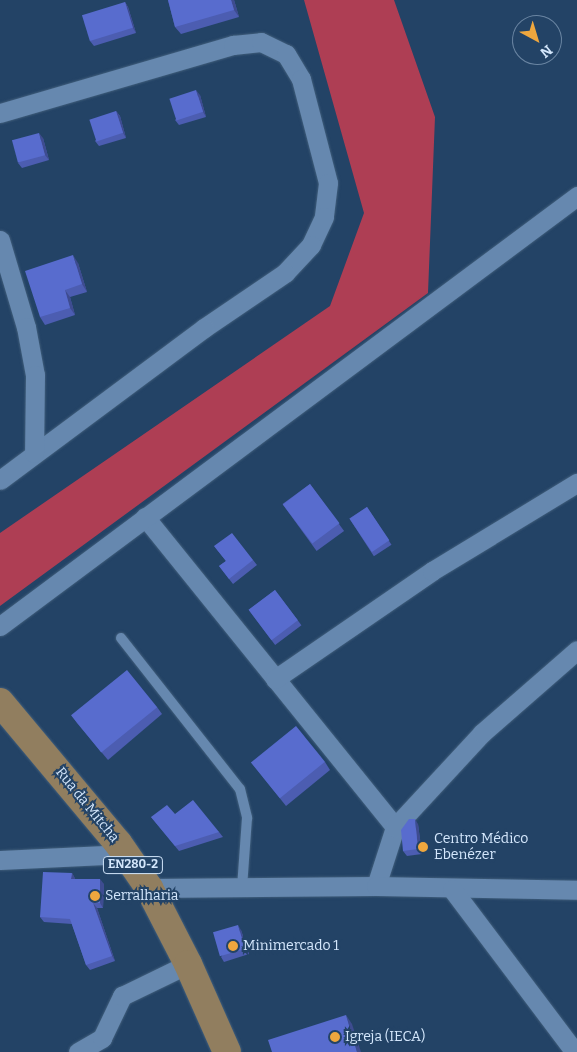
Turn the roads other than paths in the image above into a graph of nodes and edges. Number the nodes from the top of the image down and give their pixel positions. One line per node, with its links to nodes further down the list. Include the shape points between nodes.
1 (0, 113): 4 (street, via 233,45 261,42 286,54 301,79 328,183 324,217 311,245 285,273 204,328)
2 (577, 196): 7 (street)
3 (0, 240): 4 (street, via 26,327 36,375)
4 (34, 454): 5 (street)
5 (0, 480)
6 (577, 483): 11 (street, via 401,591)
7 (145, 517): 8 (street); 11 (street)
8 (0, 626)
9 (121, 638): 17 (lane, via 240,789 247,818)
10 (577, 650): 13 (street, via 482,733)
11 (275, 679): 13 (street)
12 (0, 702): 14 (main road, Rua da Mitcha / EN280-2)
13 (395, 827): 16 (street)
14 (126, 854): 15 (street); 18 (main road, Rua da Mitcha / EN280-2)
15 (0, 860)
16 (376, 886): 17 (street); 19 (street)
17 (242, 887): 18 (street)
18 (149, 888): 21 (main road, Rua da Mitcha / EN280-2)
19 (452, 889): 20 (street); 25 (street)
20 (577, 890)
21 (188, 964): 22 (street, via 122,996); 24 (main road, Rua da Mitcha / EN280-2)
22 (105, 1045): 23 (street)
23 (78, 1052)
24 (227, 1052)
25 (575, 1052)

